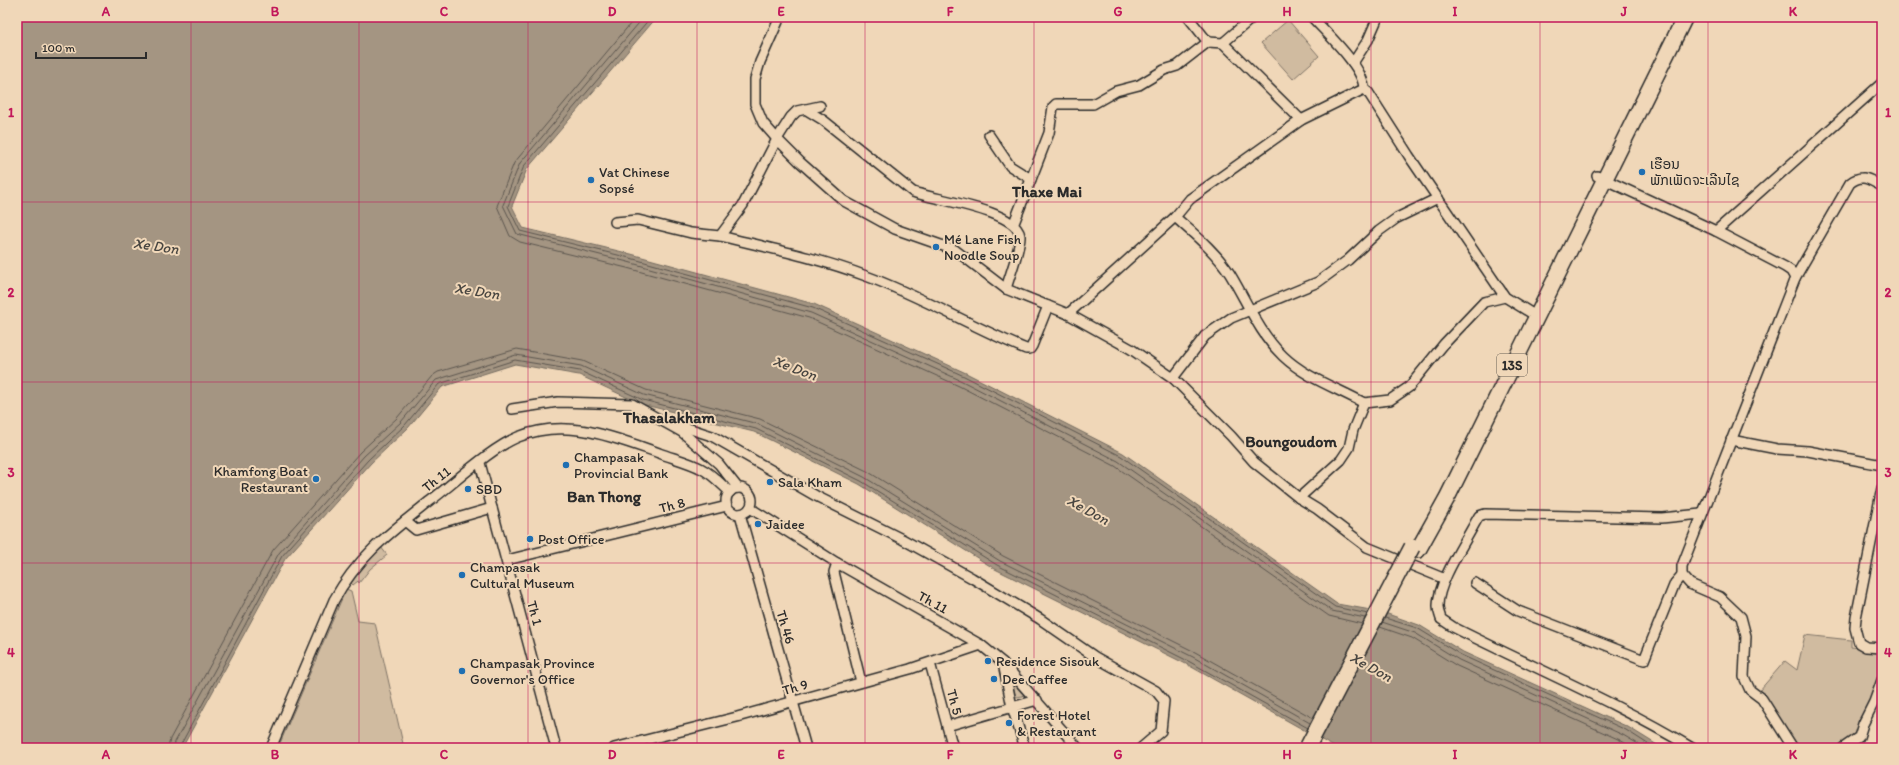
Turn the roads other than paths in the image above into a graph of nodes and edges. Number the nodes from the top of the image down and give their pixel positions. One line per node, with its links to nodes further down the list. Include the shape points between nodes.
1 (780, 17): 17 (street, via 760,62 754,91 755,104 763,123)
2 (1188, 17): 8 (street)
3 (1253, 17): 9 (street)
4 (1312, 17): 10 (street)
5 (1378, 17): 10 (street, via 1368,40)
6 (1674, 17): 18 (highway, 13S, via 1637,91)
7 (1685, 17): 18 (highway, 13S)
8 (1208, 42): 9 (street); 19 (street, via 1177,66 1164,70 1138,85 1116,91 1093,104 1056,104 1053,107 1050,134)
9 (1223, 43): 15 (street)
10 (1353, 63): 12 (street, via 1364,83)
11 (1882, 83): 25 (street)
12 (1364, 89): 15 (street); 21 (street)
13 (820, 106): 14 (street)
14 (805, 109): 17 (street, via 797,111 791,117); 24 (street, via 823,120 913,192 993,213)
15 (1301, 120): 22 (street, via 1190,199)
16 (989, 135): 19 (street, via 1010,166)
17 (777, 139): 26 (street, via 743,206); 28 (street, via 844,201 895,229 955,250)
18 (1601, 178): 25 (street); 33 (highway, 13S)
19 (1031, 180): 24 (street)
20 (1882, 186): 27 (street, via 1863,177 1855,179 1850,184)
21 (1438, 198): 29 (street); 31 (street, via 1397,218 1318,282)
22 (1175, 217): 31 (street, via 1218,258 1230,274); 32 (street)
23 (615, 222): 26 (street, via 638,220)
24 (1014, 223): 28 (street, via 1020,235)
25 (1716, 232): 27 (street, via 1785,267)
26 (720, 236): 30 (street, via 840,266 868,276 1026,349 1032,346)
27 (1795, 278): 38 (street)
28 (1006, 289): 30 (street)
29 (1505, 297): 33 (street); 35 (street, via 1484,302 1444,344 1409,387 1390,400)
30 (1048, 306): 32 (street)
31 (1250, 312): 34 (street, via 1231,318 1205,336); 35 (street, via 1267,338 1295,367)
32 (1068, 314): 34 (street, via 1131,349)
33 (1532, 314): 50 (highway, 13S)
34 (1173, 378): 43 (street, via 1254,462)
35 (1364, 403): 43 (street, via 1349,448 1341,460)
36 (512, 409): 37 (street, via 558,402 632,404)
37 (660, 419): 42 (street, via 682,432 714,459); 73 (street, via 712,436 816,496 902,539 992,590 1095,657 1156,691 1164,701 1161,731)
38 (1731, 440): 40 (street); 48 (street)
39 (480, 463): 42 (street, Th 11, via 517,437 556,427 578,429 606,435 702,469); 45 (street, Th 1); 49 (street, Th 11)
40 (1882, 465)
41 (1882, 488): 57 (street, via 1854,628 1859,643)
42 (734, 490): 44 (street, via 726,500); 46 (street, via 743,488 750,494)
43 (1299, 498): 54 (street, via 1367,547)
44 (727, 506): 47 (street, via 733,513); 51 (street, Th 8)
45 (492, 508): 49 (street, via 416,530); 51 (street, Th 1)
46 (750, 508): 47 (street); 52 (street, Th 11)
47 (740, 514): 63 (street, Th 46)
48 (1701, 514): 53 (street, via 1682,566); 54 (street, via 1662,518 1485,514 1475,522)
49 (405, 521): 66 (street, Th 11, via 365,555 344,581)
50 (1415, 548): 74 (highway, 13S, bridge); 75 (highway, 13S)
51 (507, 560): 67 (street, Th 1)
52 (837, 562): 56 (street, Th 11); 61 (street, via 834,572)
53 (1682, 575): 55 (street, via 1675,584 1644,660 1518,611); 77 (street, via 1690,584 1720,597 1741,617 1746,636 1744,677 1750,690 1762,699)
54 (1445, 580): 76 (street, via 1439,596 1438,608 1441,619)
55 (1475, 583)
56 (981, 645): 58 (street, Th 9); 59 (street, Th 11)
57 (1882, 648)
58 (930, 663): 61 (street, Th 9); 65 (street, Th 5)
59 (1003, 663): 62 (street, Th 11); 64 (street)
60 (1882, 680): 78 (street, via 1862,724 1859,737)
61 (861, 682): 63 (street, Th 9)
62 (1037, 700): 64 (street); 72 (street, Th 11)
63 (794, 702): 68 (street, Th 9); 69 (street, Th 46)
64 (1012, 707): 65 (street); 71 (street)
65 (947, 726): 70 (street, Th 5)
66 (271, 748)
67 (556, 748)
68 (614, 748)
69 (806, 748)
70 (953, 748)
71 (1025, 748)
72 (1078, 748)
73 (1141, 748)
74 (1307, 748)
75 (1318, 748)
76 (1692, 748)
77 (1793, 748)
78 (1843, 748)

